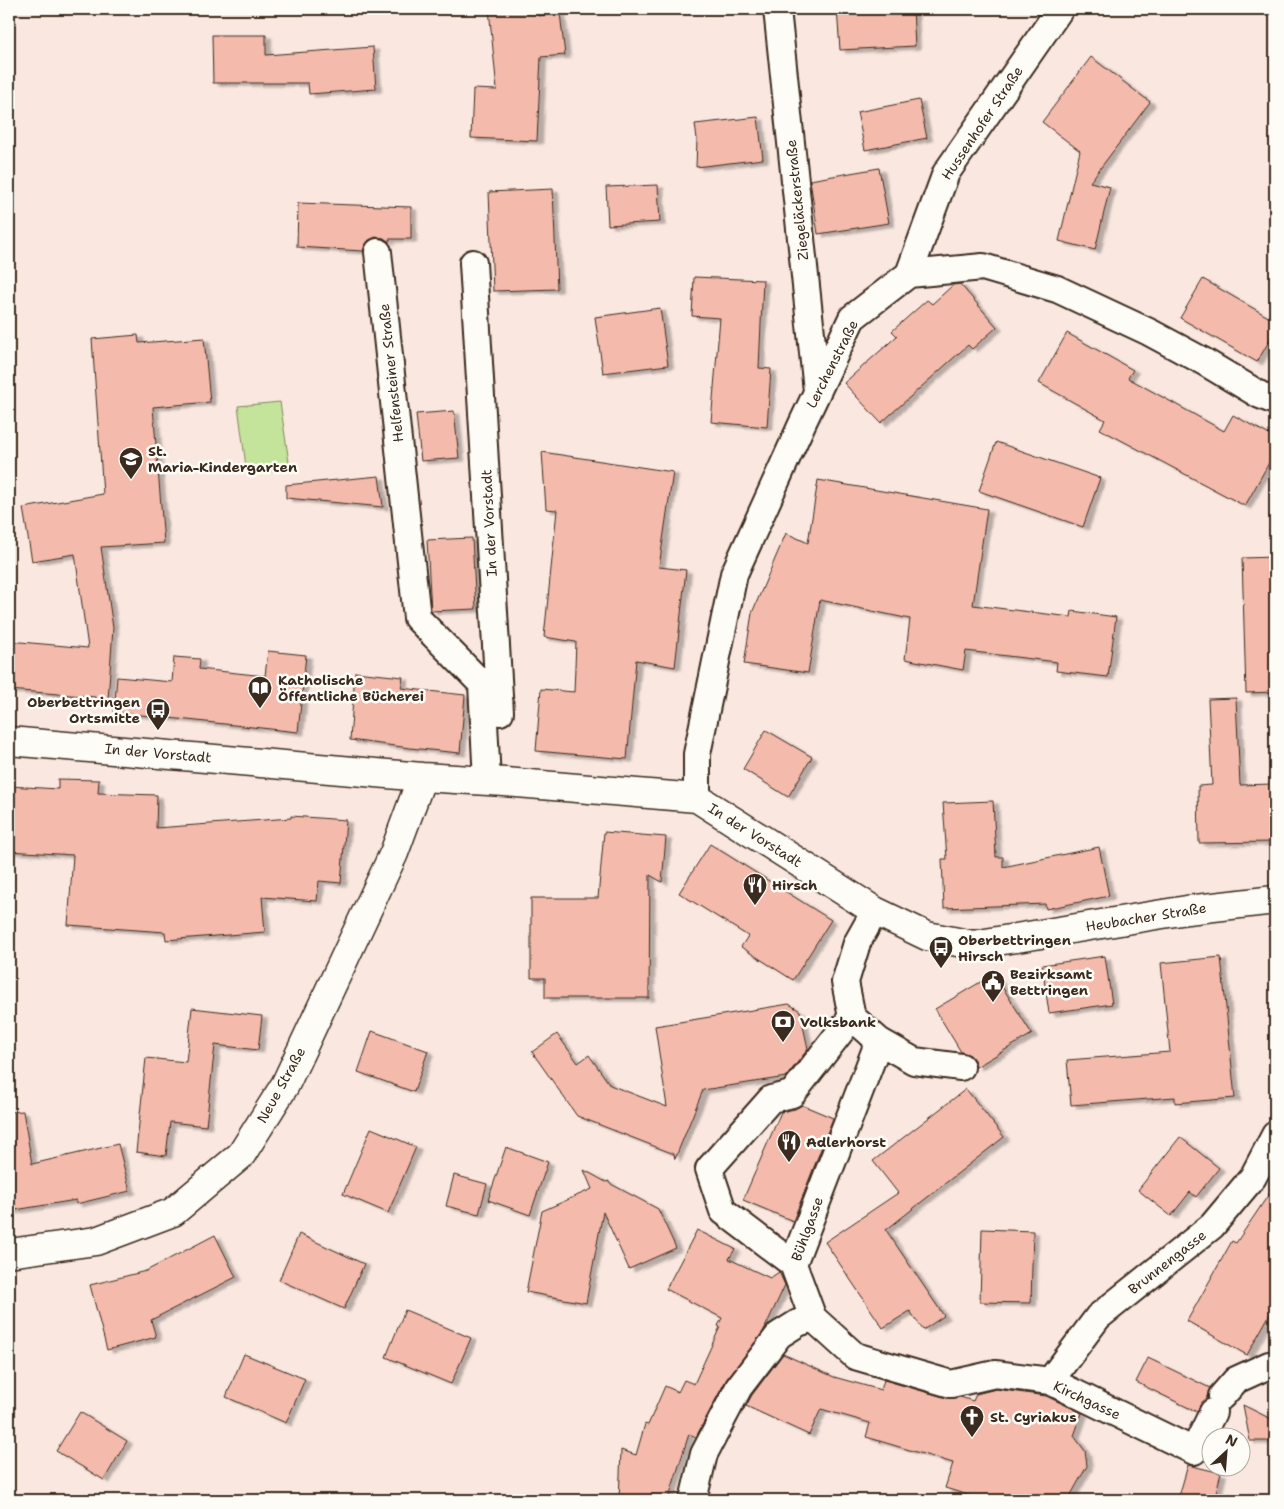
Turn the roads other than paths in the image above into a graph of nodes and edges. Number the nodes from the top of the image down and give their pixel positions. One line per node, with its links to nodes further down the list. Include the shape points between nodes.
1 (777, 9): 6 (street, Ziegeläckerstraße)
2 (1060, 9): 5 (street, Hussenhofer Straße, via 946,174)
3 (378, 252): 10 (street, Helfensteiner Straße, via 417,618 482,684)
4 (473, 263): 10 (street, In der Vorstadt)
5 (909, 274): 6 (street, Lerchenstraße, via 852,318); 7 (street, via 983,267 1057,289 1149,332)
6 (817, 390): 11 (street, Lerchenstraße, via 734,574 697,754)
7 (1275, 402)
8 (9, 741): 9 (street, In der Vorstadt)
9 (422, 777): 10 (street, In der Vorstadt); 18 (street, Neue Straße, via 394,853 285,1085 241,1155 173,1212 96,1241)
10 (496, 781): 11 (street, In der Vorstadt)
11 (697, 798): 13 (street, In der Vorstadt)
12 (1275, 900): 13 (street, Heubacher Straße, via 1186,910 973,945 927,936)
13 (875, 911): 14 (street, via 857,943 846,982)
14 (852, 1016): 15 (street); 19 (street, via 792,1094 771,1099 709,1169 723,1211)
15 (879, 1041): 16 (street, via 914,1060); 19 (street, Bühlgasse)
16 (961, 1067)
17 (1275, 1135): 22 (street, Brunnengasse, via 1253,1177 1212,1226 1098,1317)
18 (9, 1253)
19 (793, 1264): 20 (street, Bühlgasse)
20 (813, 1318): 22 (street, Kirchgasse, via 855,1356 951,1384 995,1374); 23 (street, via 779,1335 740,1387 704,1454)
21 (1275, 1366): 22 (street, Kirchgasse, via 1236,1380 1217,1404 1194,1451)
22 (1050, 1381)
23 (693, 1500)

